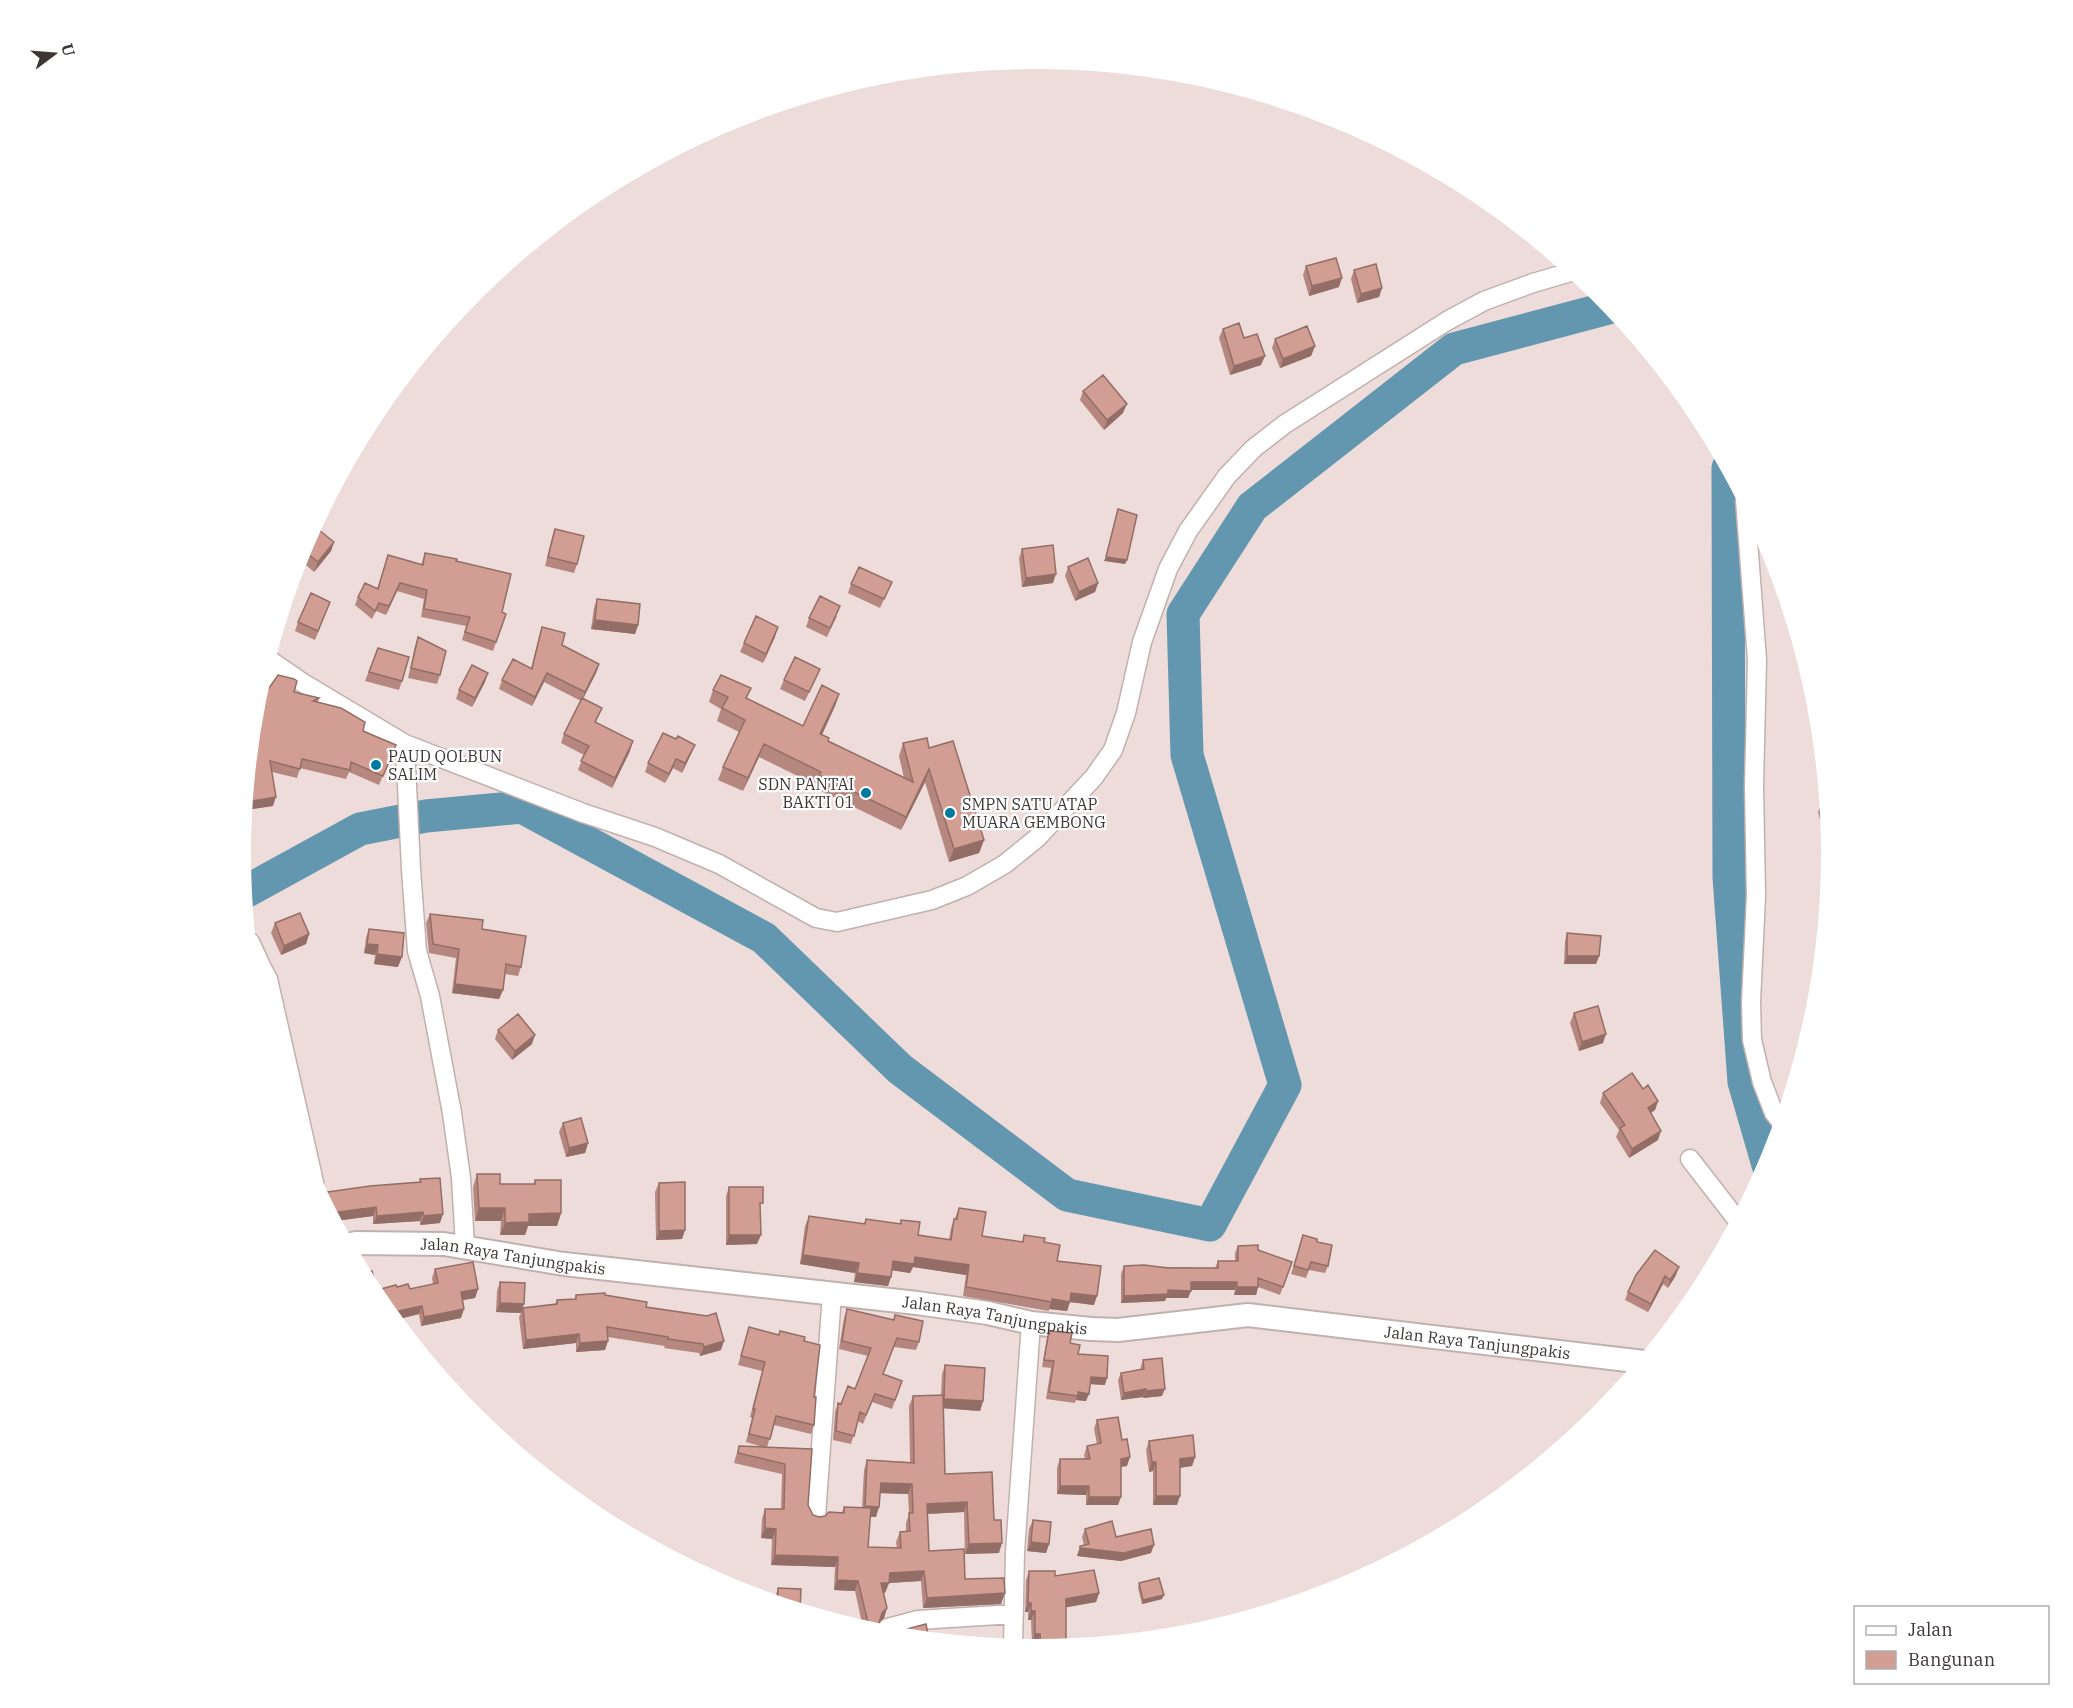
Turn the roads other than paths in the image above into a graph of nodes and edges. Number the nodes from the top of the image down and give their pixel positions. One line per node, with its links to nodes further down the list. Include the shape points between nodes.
1 (1565, 274): 4 (street, via 1484,301 1447,321 1254,447 1227,476 1188,531 1168,568 1142,642 1113,750 1094,777 1037,838 1005,864 967,886 932,900 837,922 816,918 719,864)
2 (1746, 519): 7 (street, via 1757,660 1752,1040 1762,1082)
3 (275, 664): 4 (street)
4 (405, 744): 11 (street, via 417,951 430,996 452,1113)
5 (266, 1001): 6 (street)
6 (296, 1113)
7 (1776, 1116)
8 (1690, 1159): 9 (street)
9 (1733, 1215)
10 (356, 1244): 11 (street, Jalan Raya Tanjungpakis)
11 (465, 1246): 12 (street, Jalan Raya Tanjungpakis, via 564,1264)
12 (832, 1294): 13 (street, Jalan Raya Tanjungpakis, via 988,1313); 15 (street)
13 (1031, 1323): 14 (street, Jalan Raya Tanjungpakis, via 1119,1330 1248,1315); 16 (street)
14 (1636, 1361)
15 (816, 1516)
16 (1014, 1614): 17 (street, via 918,1620); 18 (street)
17 (896, 1626)
18 (1013, 1638)

